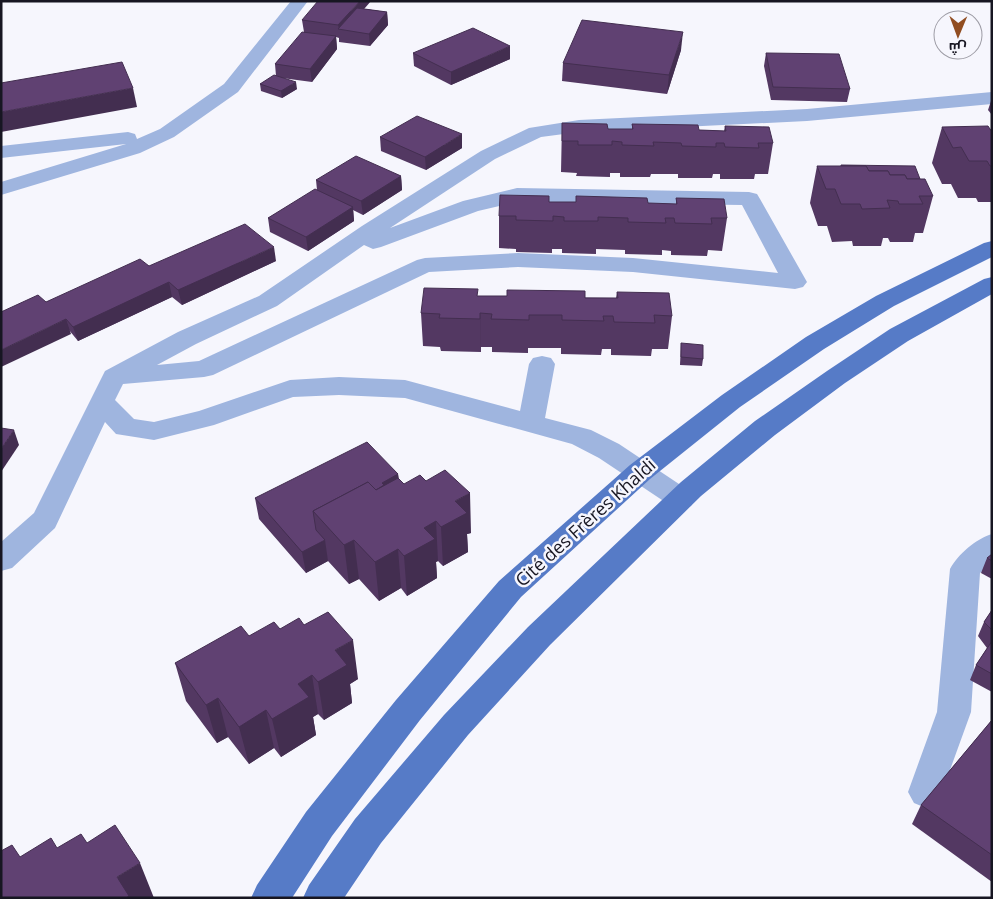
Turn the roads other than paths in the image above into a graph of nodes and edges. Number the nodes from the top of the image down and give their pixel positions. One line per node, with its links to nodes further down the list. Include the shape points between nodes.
1 (300, 1): 3 (street, via 231,88)
2 (992, 98): 7 (street, via 808,115 578,126 536,132 488,155)
3 (166, 133): 4 (street); 5 (street, via 133,149)
4 (1, 152)
5 (1, 189)
6 (992, 248): 13 (main road, Cité des Frères Khaldi, via 885,301 815,343 731,401)
7 (331, 258): 10 (street, via 268,301 187,338); 10 (street, via 471,206 517,195 749,199 794,282 633,265 518,260 425,265 204,369)
8 (992, 284): 14 (main road, via 899,335 836,377 765,428)
9 (542, 364): 12 (street)
10 (114, 377): 11 (street)
11 (101, 402): 12 (street, via 126,427 154,431 205,418 290,389 339,386 406,389); 16 (street, via 45,520)
12 (531, 422): 13 (street, via 581,437)
13 (640, 472): 14 (street); 18 (main road, Cité des Frères Khaldi, via 510,590 408,710 320,824)
14 (681, 499): 19 (main road, via 539,636 456,725 368,831)
15 (992, 546): 17 (street, via 965,569 954,712)
16 (1, 560)
17 (926, 792)
18 (270, 898)
19 (322, 898)

